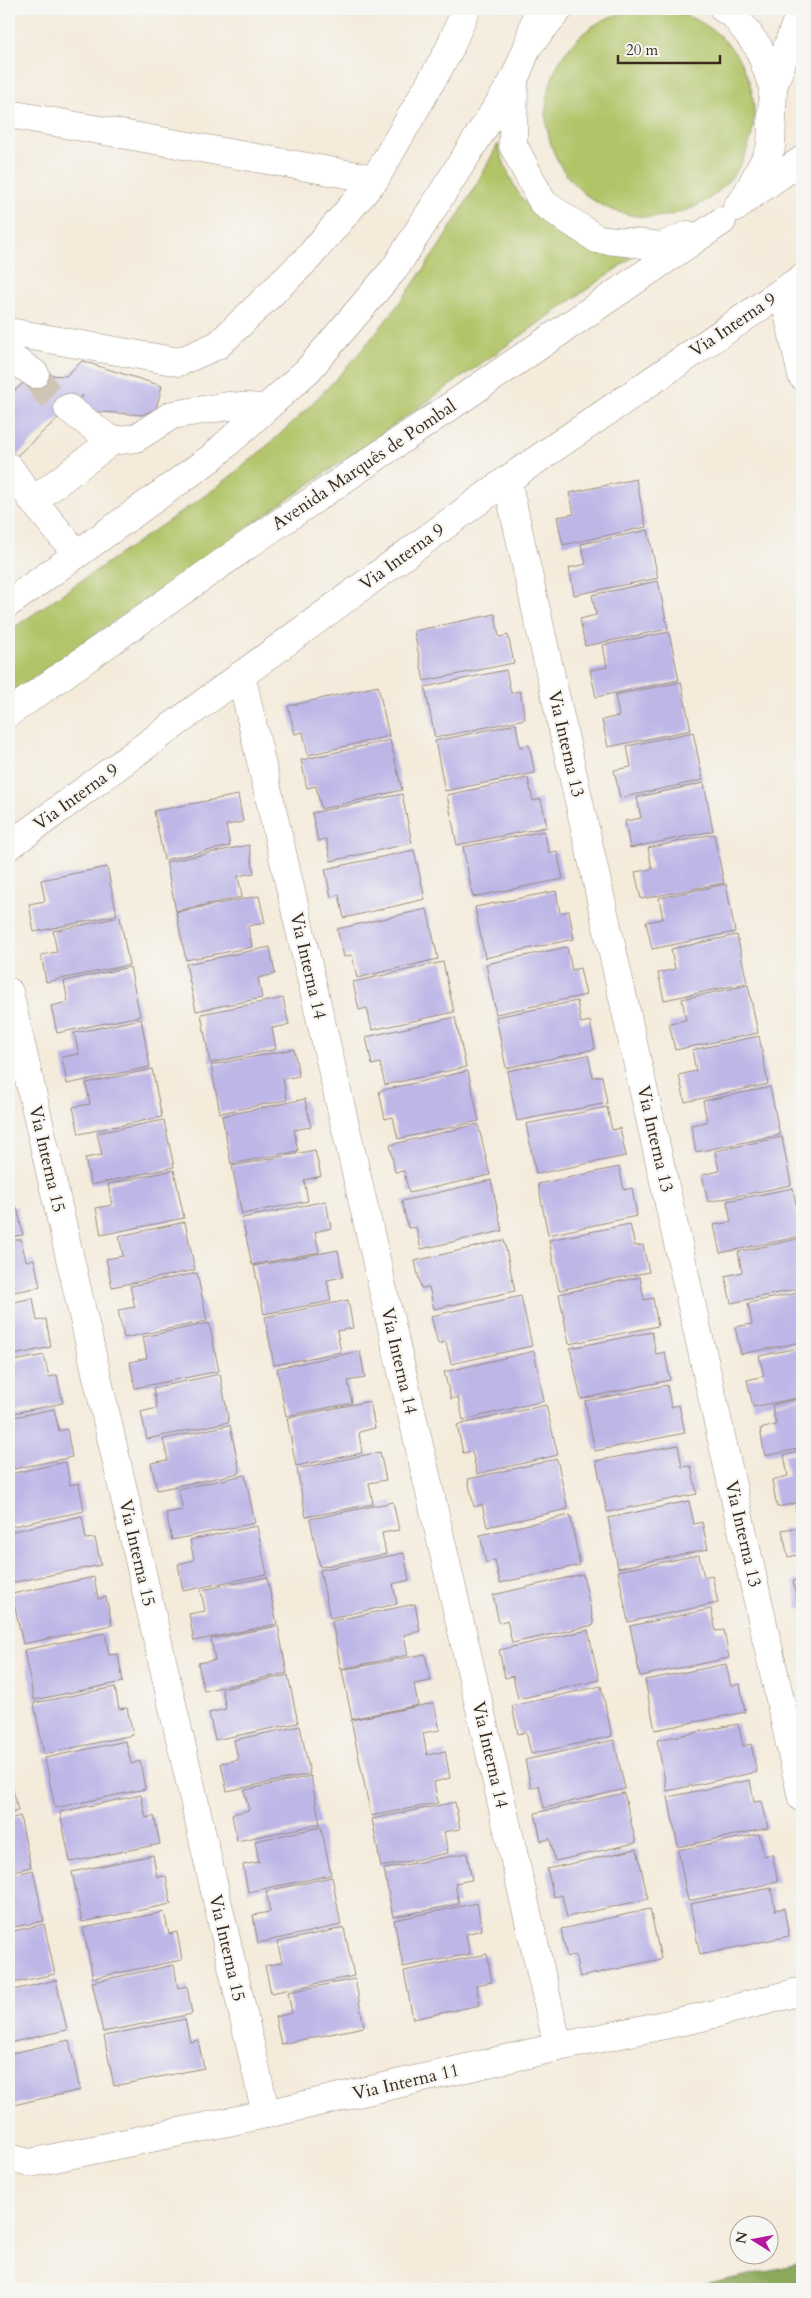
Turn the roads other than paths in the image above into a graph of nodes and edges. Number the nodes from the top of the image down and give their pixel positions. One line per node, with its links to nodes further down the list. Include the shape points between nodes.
1 (466, 9): 11 (main road, via 448,52)
2 (538, 9): 6 (main road)
3 (559, 9): 6 (main road)
4 (724, 9): 8 (main road, via 734,15 759,48)
5 (801, 9): 8 (main road)
6 (528, 46): 7 (main road)
7 (514, 80): 13 (main road, via 513,145 543,203 597,239 662,246); 19 (main road, via 394,268 308,370)
8 (773, 87): 12 (main road, via 771,148)
9 (9, 114): 11 (main road)
10 (802, 160): 12 (main road)
11 (375, 178): 15 (main road, via 308,258 218,344 179,362)
12 (743, 201): 13 (main road)
13 (722, 221): 27 (main road, Avenida Marquês de Pombal, via 254,540)
14 (793, 285): 17 (main road); 22 (main road, Via Interna 9)
15 (9, 353): 16 (main road)
16 (35, 374)
17 (802, 376)
18 (68, 408): 20 (main road)
19 (265, 408): 20 (main road, via 228,406 172,415 136,438); 24 (main road, via 211,458)
20 (112, 440): 23 (main road)
21 (9, 467): 23 (main road)
22 (507, 480): 26 (main road, Via Interna 9); 30 (main road, Via Interna 13)
23 (33, 501): 24 (main road)
24 (77, 554): 25 (main road)
25 (9, 603)
26 (241, 675): 28 (main road, Via Interna 9); 32 (main road, Via Interna 14)
27 (9, 713)
28 (9, 846)
29 (9, 992): 33 (main road, Via Interna 15)
30 (802, 1798)
31 (802, 1991): 32 (main road, Via Interna 11, via 702,2017)
32 (558, 2047): 33 (main road, Via Interna 11)
33 (266, 2114): 34 (main road, Via Interna 11, via 30,2162)
34 (9, 2158)

